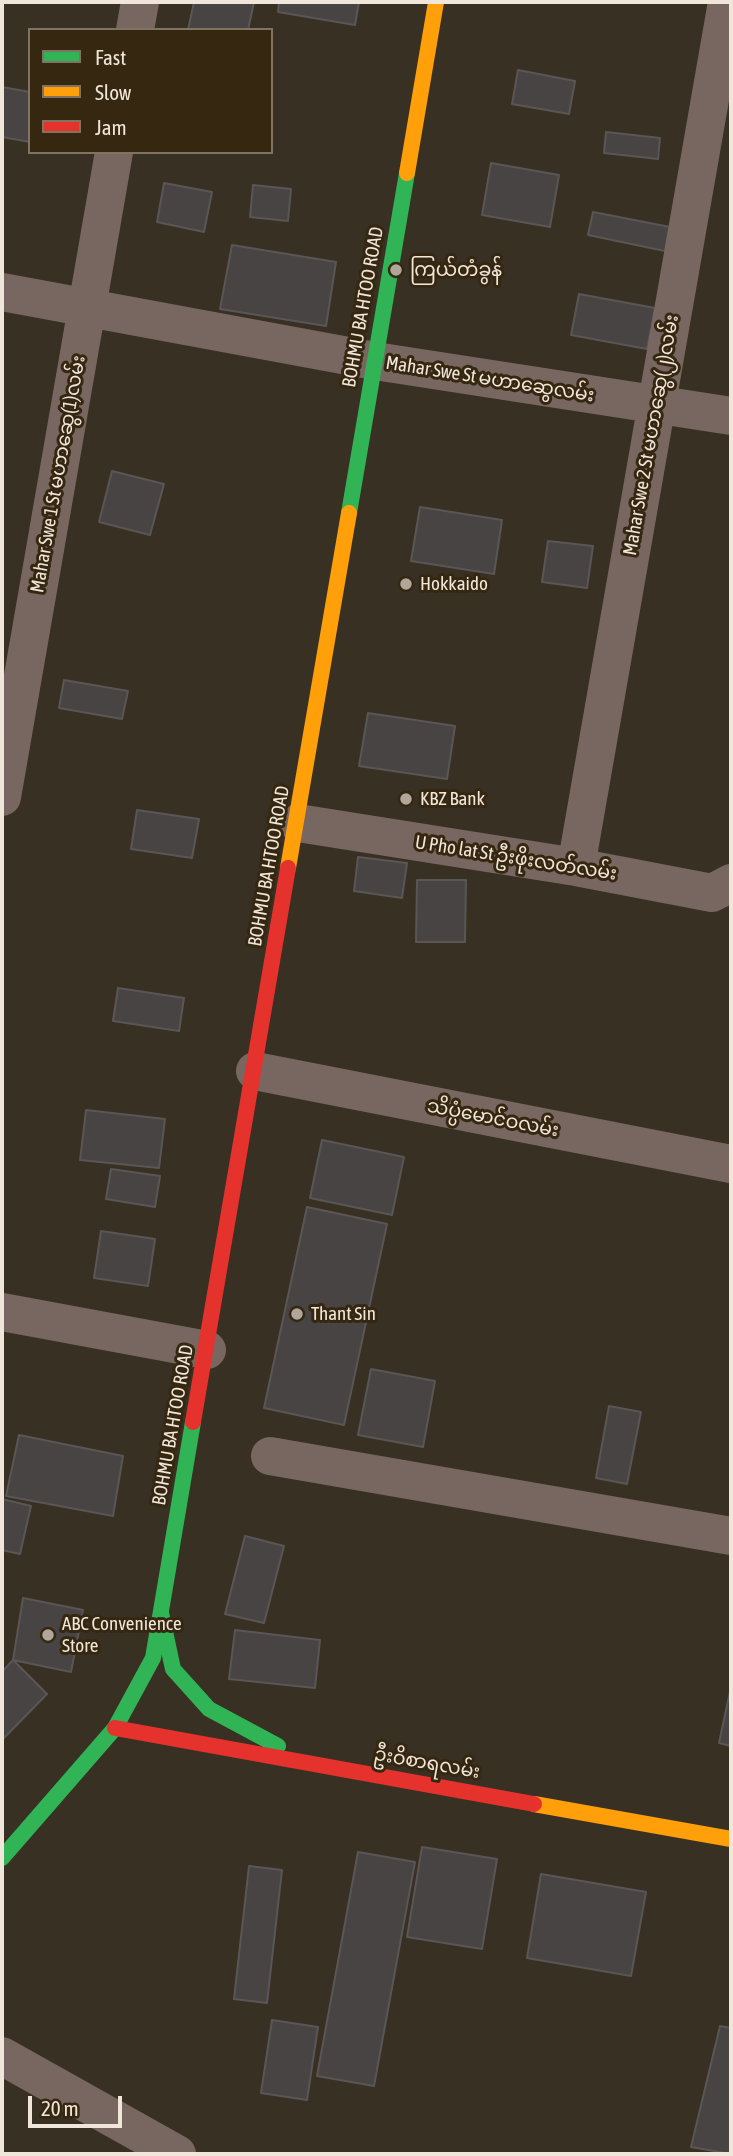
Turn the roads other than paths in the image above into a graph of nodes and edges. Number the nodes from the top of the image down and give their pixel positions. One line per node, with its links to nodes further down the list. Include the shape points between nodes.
1 (140, 2): 4 (street)
2 (436, 2): 8 (main road, BOHMU BA HTOO ROAD)
3 (727, 2): 9 (street, Mahar Swe 2 St မဟာဆွေ(၂)လမ်း)
4 (135, 28)
5 (114, 154): 7 (street, Mahar Swe 1 St မဟာဆွေ(1)လမ်း)
6 (2, 292): 7 (street, Mahar Swe St မဟာဆွေလမ်း)
7 (87, 309): 8 (street, Mahar Swe St မဟာဆွေလမ်း); 11 (street, Mahar Swe 1 St မဟာဆွေ(1)လမ်း)
8 (375, 361): 9 (street, Mahar Swe St မဟာဆွေလမ်း); 12 (main road, BOHMU BA HTOO ROAD)
9 (657, 405): 10 (street, Mahar Swe St မဟာဆွေလမ်း); 13 (street, Mahar Swe 2 St မဟာဆွေ(၂)လမ်း)
10 (731, 416)
11 (2, 797)
12 (298, 823): 13 (street, U Pho lat St ဦးဖိုးလတ်လမ်း); 15 (main road, BOHMU BA HTOO ROAD)
13 (576, 867): 14 (street, U Pho lat St ဦးဖိုးလတ်လမ်း, via 712,893)
14 (731, 883)
15 (256, 1072): 16 (street, သိပ္ပံမောင်ဝလမ်း); 18 (main road, BOHMU BA HTOO ROAD)
16 (731, 1164)
17 (2, 1312): 18 (street)
18 (207, 1350): 21 (main road, BOHMU BA HTOO ROAD)
19 (270, 1456): 20 (street)
20 (731, 1536)
21 (161, 1613): 22 (main road, BOHMU BA HTOO ROAD, via 153,1658); 23 (main road, via 173,1669 209,1709)
22 (114, 1728): 23 (main road, ဦးဝိစာရလမ်း); 25 (main road, BOHMU BA HTOO ROAD)
23 (321, 1765): 24 (main road, ဦးဝိစာရလမ်း)
24 (731, 1839)
25 (2, 1857)
26 (2, 2056): 27 (street)
27 (177, 2154)

